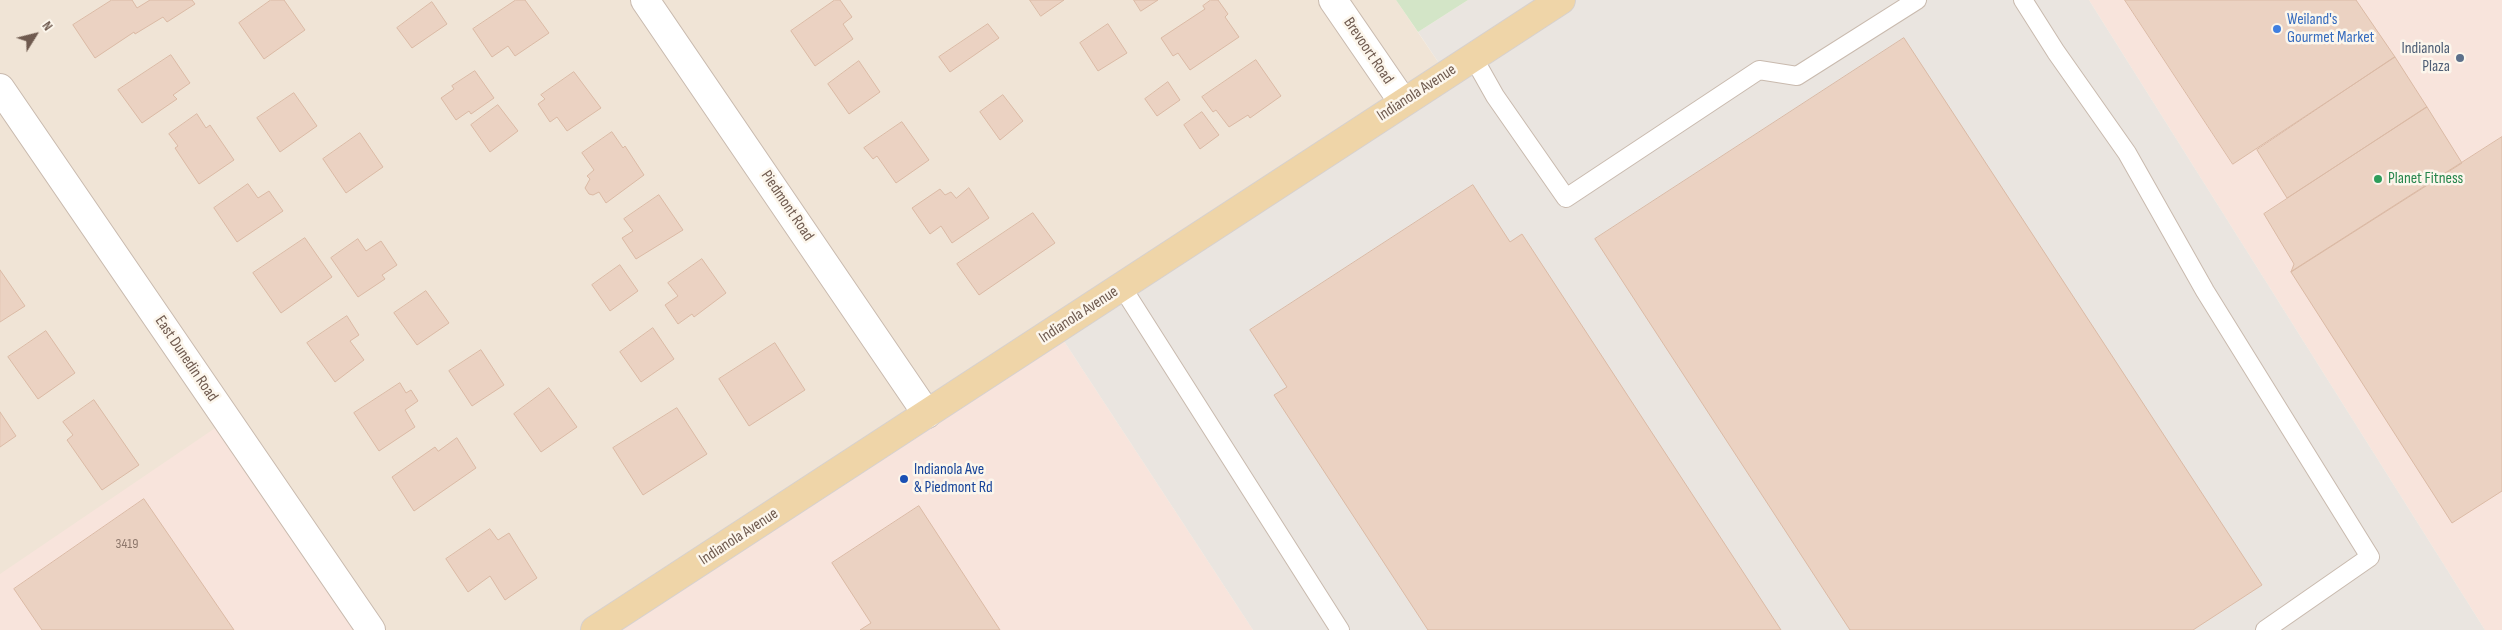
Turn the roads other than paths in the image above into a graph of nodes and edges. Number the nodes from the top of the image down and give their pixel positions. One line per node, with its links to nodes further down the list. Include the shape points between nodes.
1 (645, 0): 10 (street, Piedmont Road)
2 (1333, 0): 8 (street, Brevoort Road)
3 (1561, 0): 6 (main road, Indianola Avenue)
4 (1917, 0): 6 (lane, via 1798,76 1759,70 1566,198)
5 (2023, 0): 14 (lane, via 2127,153 2205,291 2370,557)
6 (1473, 57): 8 (main road, Indianola Avenue)
7 (0, 88): 11 (street, East Dunedin Road)
8 (1403, 102): 9 (main road, Indianola Avenue)
9 (1122, 287): 10 (main road, Indianola Avenue); 13 (lane)
10 (927, 414): 12 (main road, Indianola Avenue)
11 (371, 630)
12 (595, 630)
13 (1340, 630)
14 (2265, 630)

